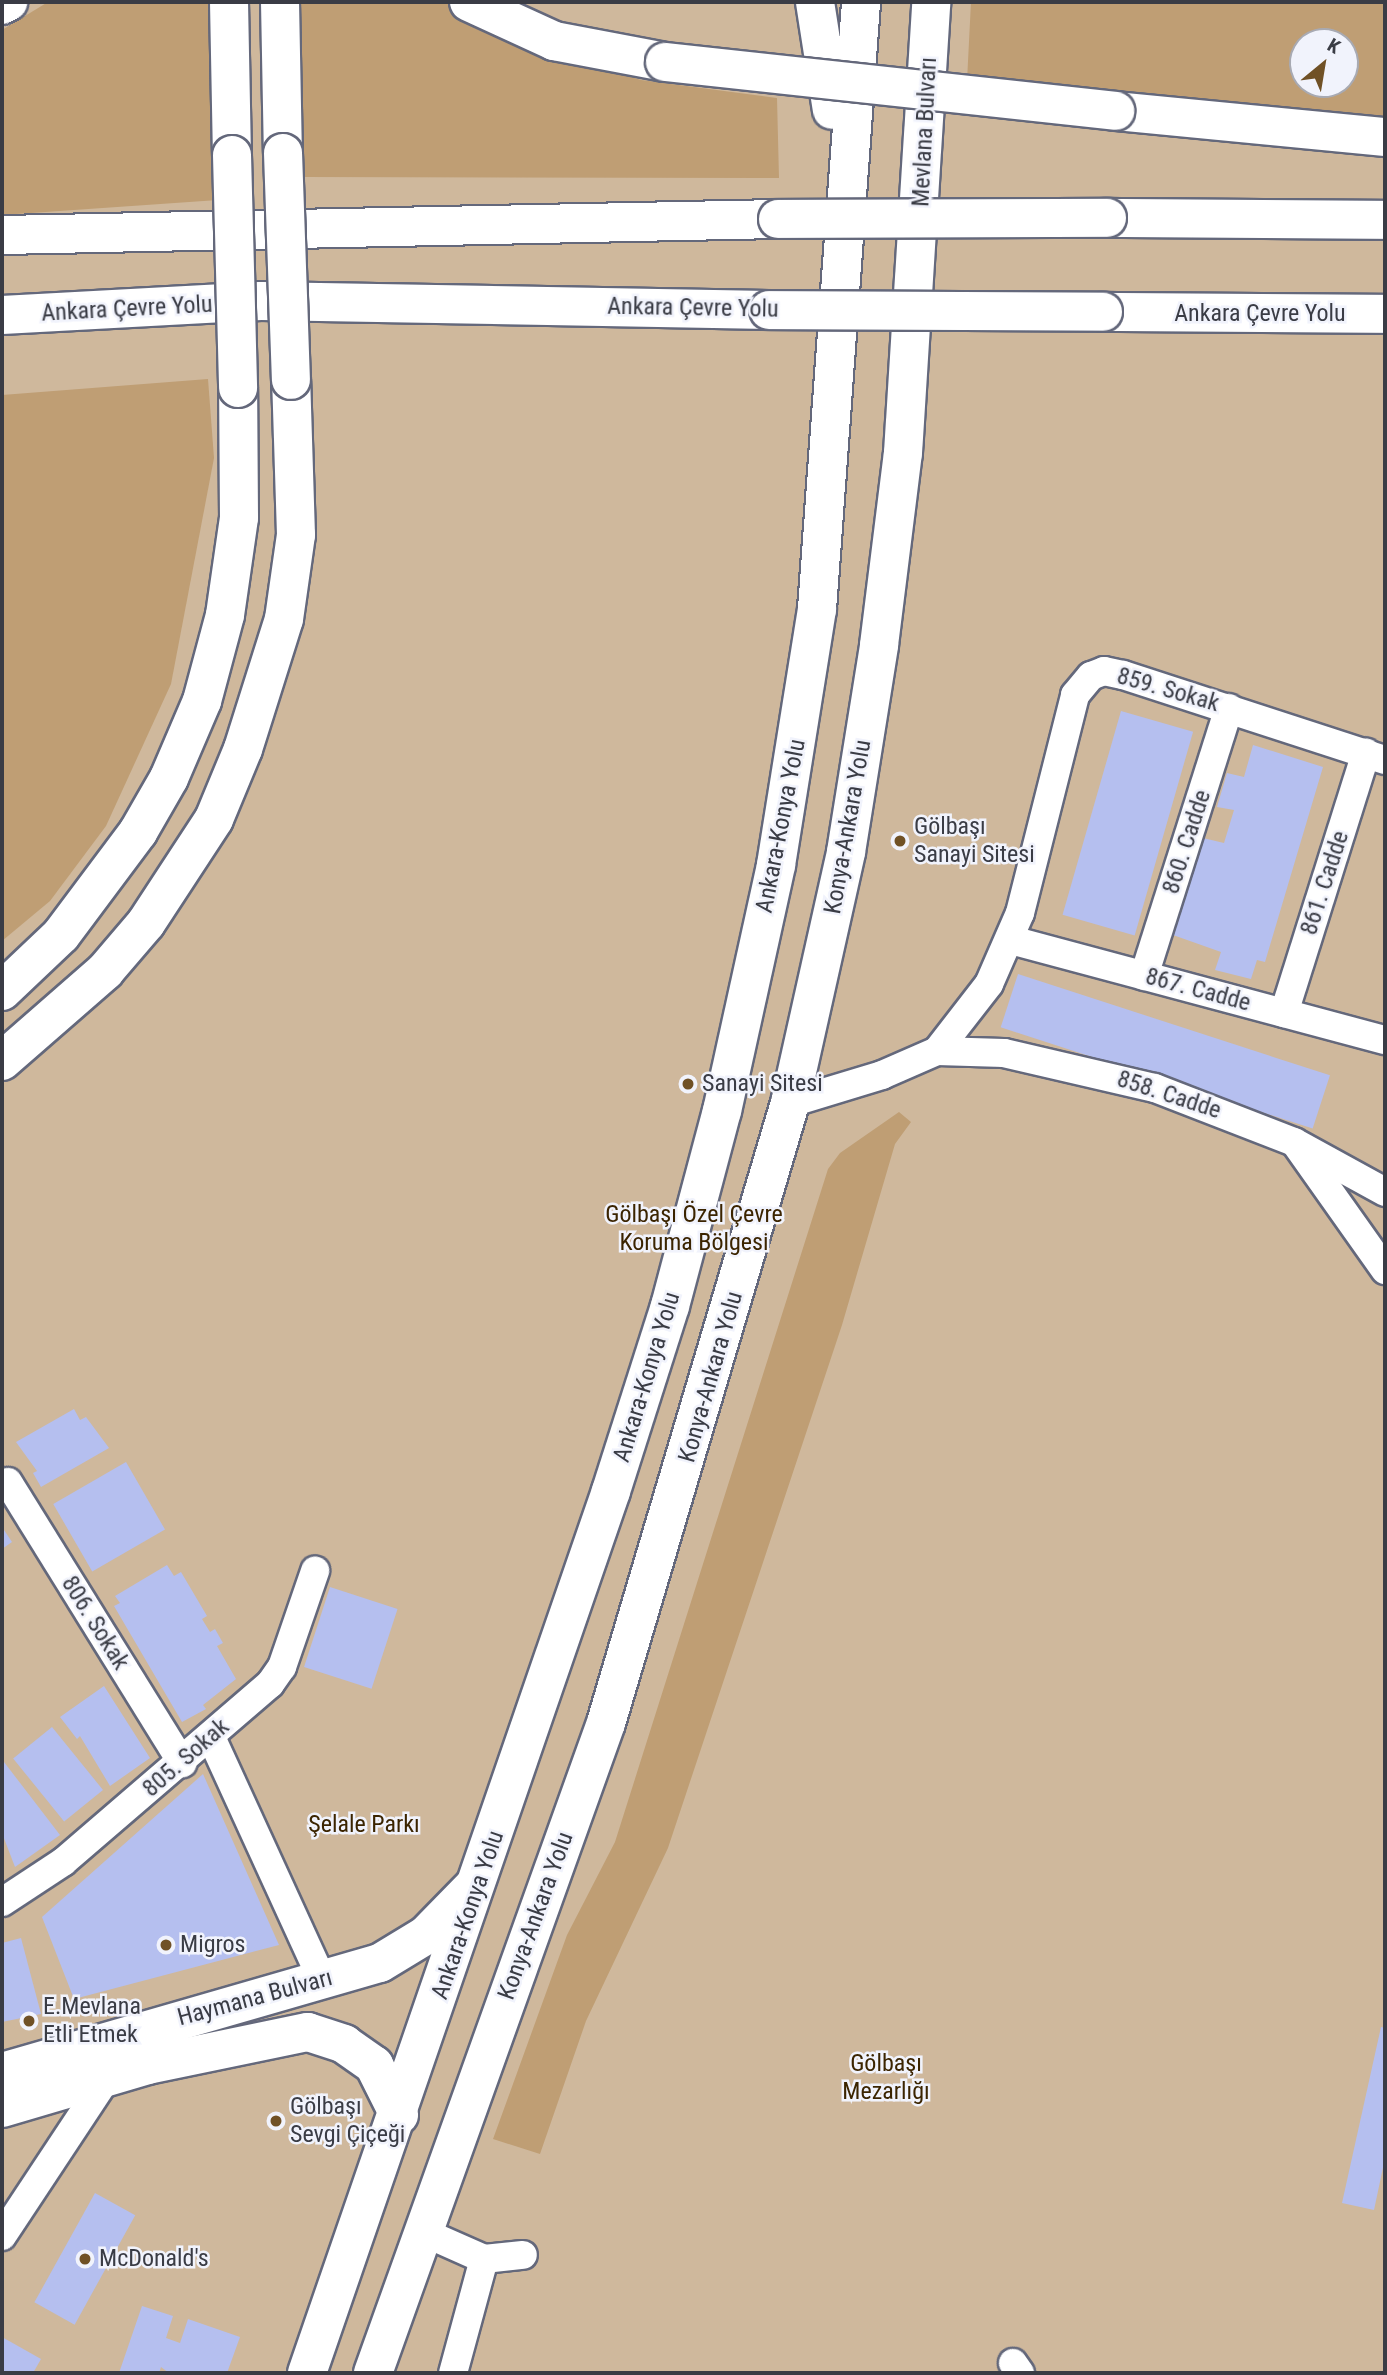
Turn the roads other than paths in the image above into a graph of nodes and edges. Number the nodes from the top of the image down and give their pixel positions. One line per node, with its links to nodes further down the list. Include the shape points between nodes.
1 (8, 2): 7 (highway)
2 (229, 2): 20 (highway, bridge, via 239,518 225,615 202,701 138,832 61,935)
3 (279, 2): 24 (highway, bridge, via 296,535 284,619 243,749 214,819 146,923 105,971)
4 (469, 2): 9 (highway, bridge, via 554,41 665,62)
5 (815, 2): 12 (highway, via 832,110)
6 (861, 2): 12 (highway)
7 (2, 5)
8 (933, 11): 13 (highway, Mevlana Bulvarı)
9 (1385, 137)
10 (1385, 220): 11 (highway, bridge, via 778,219)
11 (2, 235)
12 (841, 260): 33 (highway, Ankara-Konya Yolu, via 817,610 776,865 722,1111 670,1306)
13 (918, 262): 25 (highway, Konya-Ankara Yolu, via 879,645 846,852)
14 (1385, 314): 15 (highway, Ankara Çevre Yolu, bridge, via 261,301)
15 (2, 315)
16 (1229, 708): 17 (street, 859. Sokak); 18 (street, 859. Sokak, via 1104,671 1081,683); 19 (street, 860. Cadde)
17 (1376, 756): 21 (street, 861. Cadde)
18 (1011, 940): 19 (street, 867. Cadde); 23 (street, 859. Sokak, via 989,984)
19 (1144, 976): 21 (street, 867. Cadde)
20 (2, 991)
21 (1284, 1013): 22 (street, 867. Cadde)
22 (1385, 1040)
23 (937, 1051): 25 (street, 859. Sokak, via 882,1075); 26 (street, 858. Cadde, via 983,1051 1073,1066 1155,1088)
24 (2, 1061)
25 (790, 1103): 41 (highway, Konya-Ankara Yolu, via 606,1723)
26 (1294, 1142): 27 (street, 858. Cadde); 28 (street)
27 (1385, 1192)
28 (1385, 1270)
29 (8, 1482): 32 (street, 806. Sokak)
30 (315, 1571): 31 (street, 805. Sokak, via 282,1667)
31 (211, 1737): 32 (street, 805. Sokak); 35 (street)
32 (182, 1763): 34 (street, 805. Sokak, via 64,1862)
33 (482, 1877): 35 (highway, Haymana Bulvarı, via 440,1922 404,1951); 40 (highway, Ankara-Konya Yolu)
34 (2, 1902)
35 (322, 1980): 36 (highway, Haymana Bulvarı)
36 (114, 2036): 37 (highway, Haymana Bulvarı); 38 (street)
37 (2, 2072)
38 (111, 2074): 39 (highway, Haymana Bulvarı); 40 (highway, Haymana Bulvarı, via 247,2041 308,2032 344,2045 374,2065); 42 (street)
39 (2, 2108)
40 (399, 2115): 45 (highway, Ankara-Konya Yolu)
41 (423, 2232): 44 (street); 46 (highway, Konya-Ankara Yolu)
42 (2, 2236)
43 (523, 2255): 44 (street)
44 (484, 2259): 47 (street)
45 (307, 2373)
46 (373, 2373)
47 (453, 2373)

